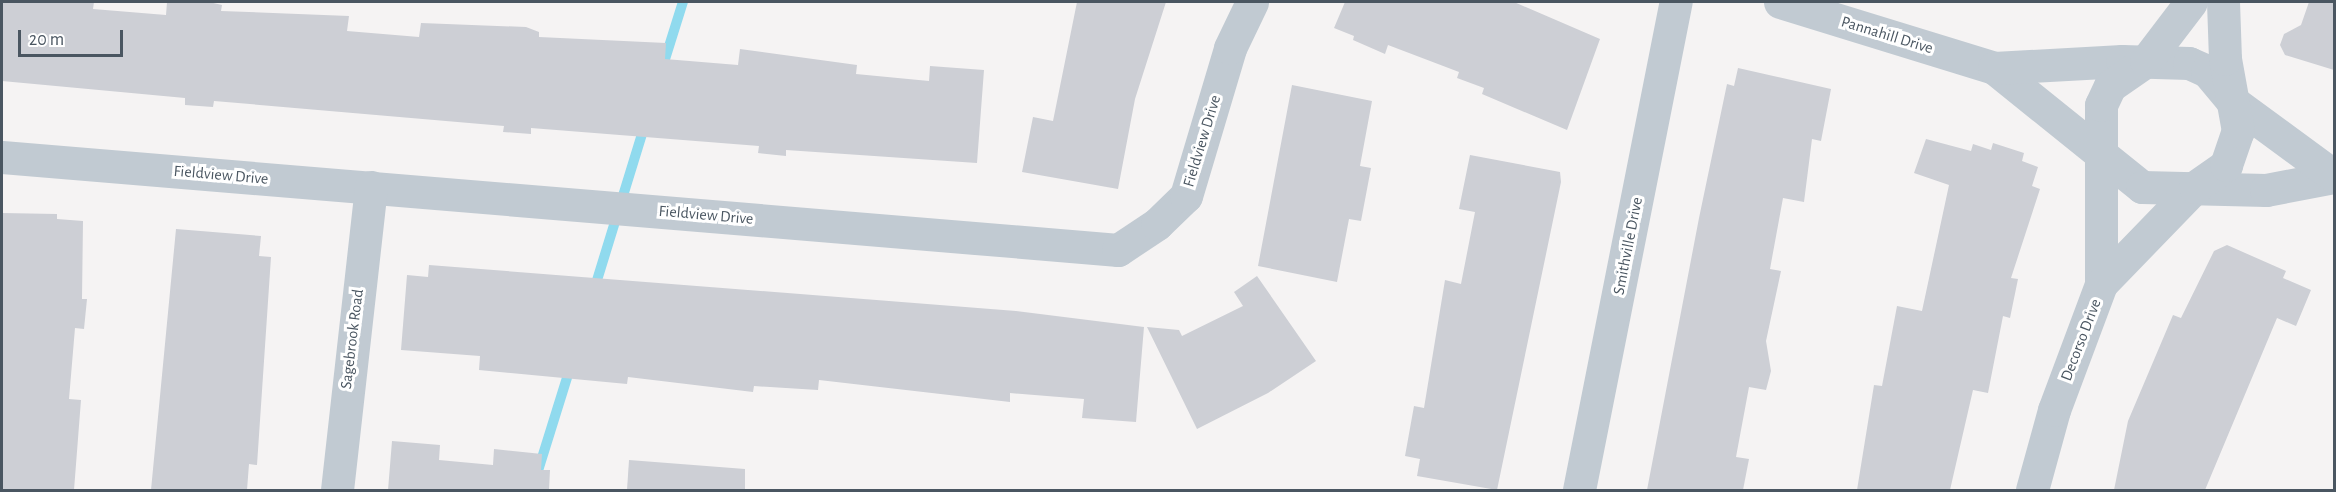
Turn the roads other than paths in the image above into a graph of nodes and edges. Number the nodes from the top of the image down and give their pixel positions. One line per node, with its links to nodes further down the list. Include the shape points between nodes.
1 (1252, 2): 13 (street, Fieldview Drive, via 1230,48 1186,196 1157,224 1118,250)
2 (1676, 2): 16 (street, Smithville Drive)
3 (1780, 2): 7 (street, Pannahill Drive)
4 (2191, 2): 6 (street)
5 (2223, 2): 8 (street)
6 (2146, 61): 7 (street, Pannahill Drive); 8 (street, Pannahill Drive, via 2189,63 2207,71); 9 (street, via 2128,71 2106,96 2099,130)
7 (1994, 68): 9 (street, Pannahill Drive)
8 (2232, 100): 11 (street, Pannahill Drive); 12 (street, Pannahill Drive, via 2238,131 2226,165)
9 (2103, 155): 12 (street, Pannahill Drive, via 2142,187); 14 (street)
10 (2, 157): 13 (street, Fieldview Drive)
11 (2334, 176): 12 (street, Pannahill Drive, via 2266,190)
12 (2195, 187): 14 (street, Decorso Drive)
13 (371, 188): 15 (street, Sagebrook Road)
14 (2101, 284): 17 (street, Decorso Drive, via 2054,410)
15 (337, 490)
16 (1579, 490)
17 (2032, 490)

